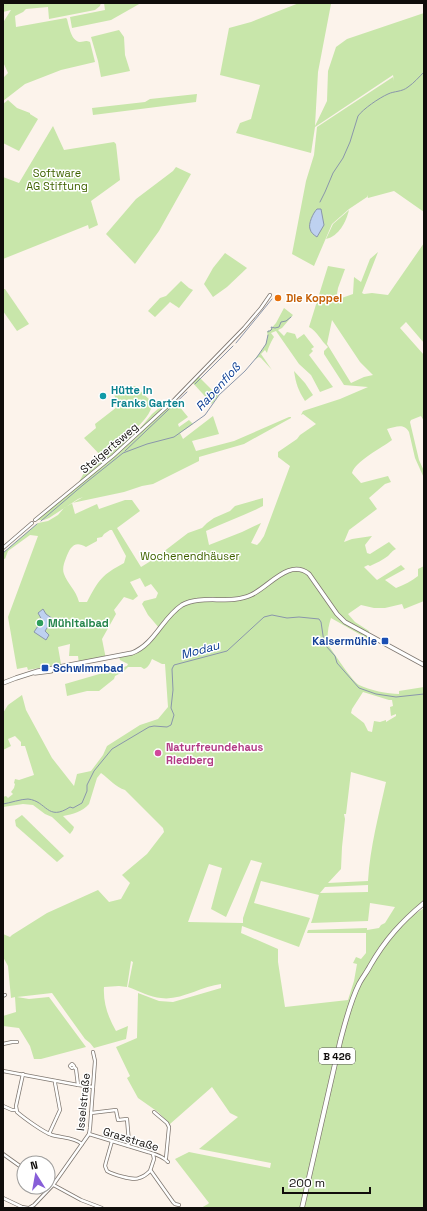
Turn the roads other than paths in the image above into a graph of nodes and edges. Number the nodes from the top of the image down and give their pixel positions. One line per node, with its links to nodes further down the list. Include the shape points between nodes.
1 (270, 295): 2 (street, Steigertsweg, via 244,328 174,400 113,456)
2 (35, 520)
3 (32, 523): 4 (street)
4 (3, 548)
5 (424, 665): 6 (street, via 341,619 311,577 304,571 295,569 281,574 253,595 242,599 196,601 185,604 174,612 146,645 132,654 31,673)
6 (3, 684)
7 (424, 905): 39 (main road, B 426, via 399,926 382,946 353,998 340,1042)
8 (17, 1042): 9 (street)
9 (3, 1044)
10 (94, 1052): 16 (street, Isselstraße)
11 (74, 1067): 15 (street)
12 (3, 1071): 13 (street)
13 (23, 1074): 14 (street); 18 (street)
14 (55, 1081): 15 (street); 21 (street, via 60,1110)
15 (78, 1085): 16 (street)
16 (93, 1087): 20 (street, Isselstraße)
17 (3, 1106): 18 (street)
18 (16, 1110): 21 (street)
19 (154, 1112): 28 (street, via 170,1127)
20 (92, 1113): 22 (street, Isselstraße); 25 (street, via 116,1110 118,1120 127,1119)
21 (50, 1134): 24 (street)
22 (89, 1134): 23 (street, Grazstraße); 24 (street, Isselstraße)
23 (112, 1141): 25 (street, Grazstraße); 31 (street, via 105,1166 107,1170 137,1179)
24 (82, 1144): 32 (street, Isselstraße)
25 (128, 1146): 27 (street, Grazstraße)
26 (3, 1154): 30 (street)
27 (153, 1154): 28 (street, Grazstraße); 31 (street)
28 (166, 1158): 29 (street, Grazstraße)
29 (168, 1162)
30 (16, 1163)
31 (150, 1171): 36 (street, via 173,1202)
32 (56, 1180)
33 (56, 1187): 38 (street)
34 (43, 1195): 37 (street, Isselstraße)
35 (3, 1198): 37 (street, Isselstraße)
36 (179, 1205)
37 (30, 1208)
38 (102, 1208)
39 (302, 1208)

